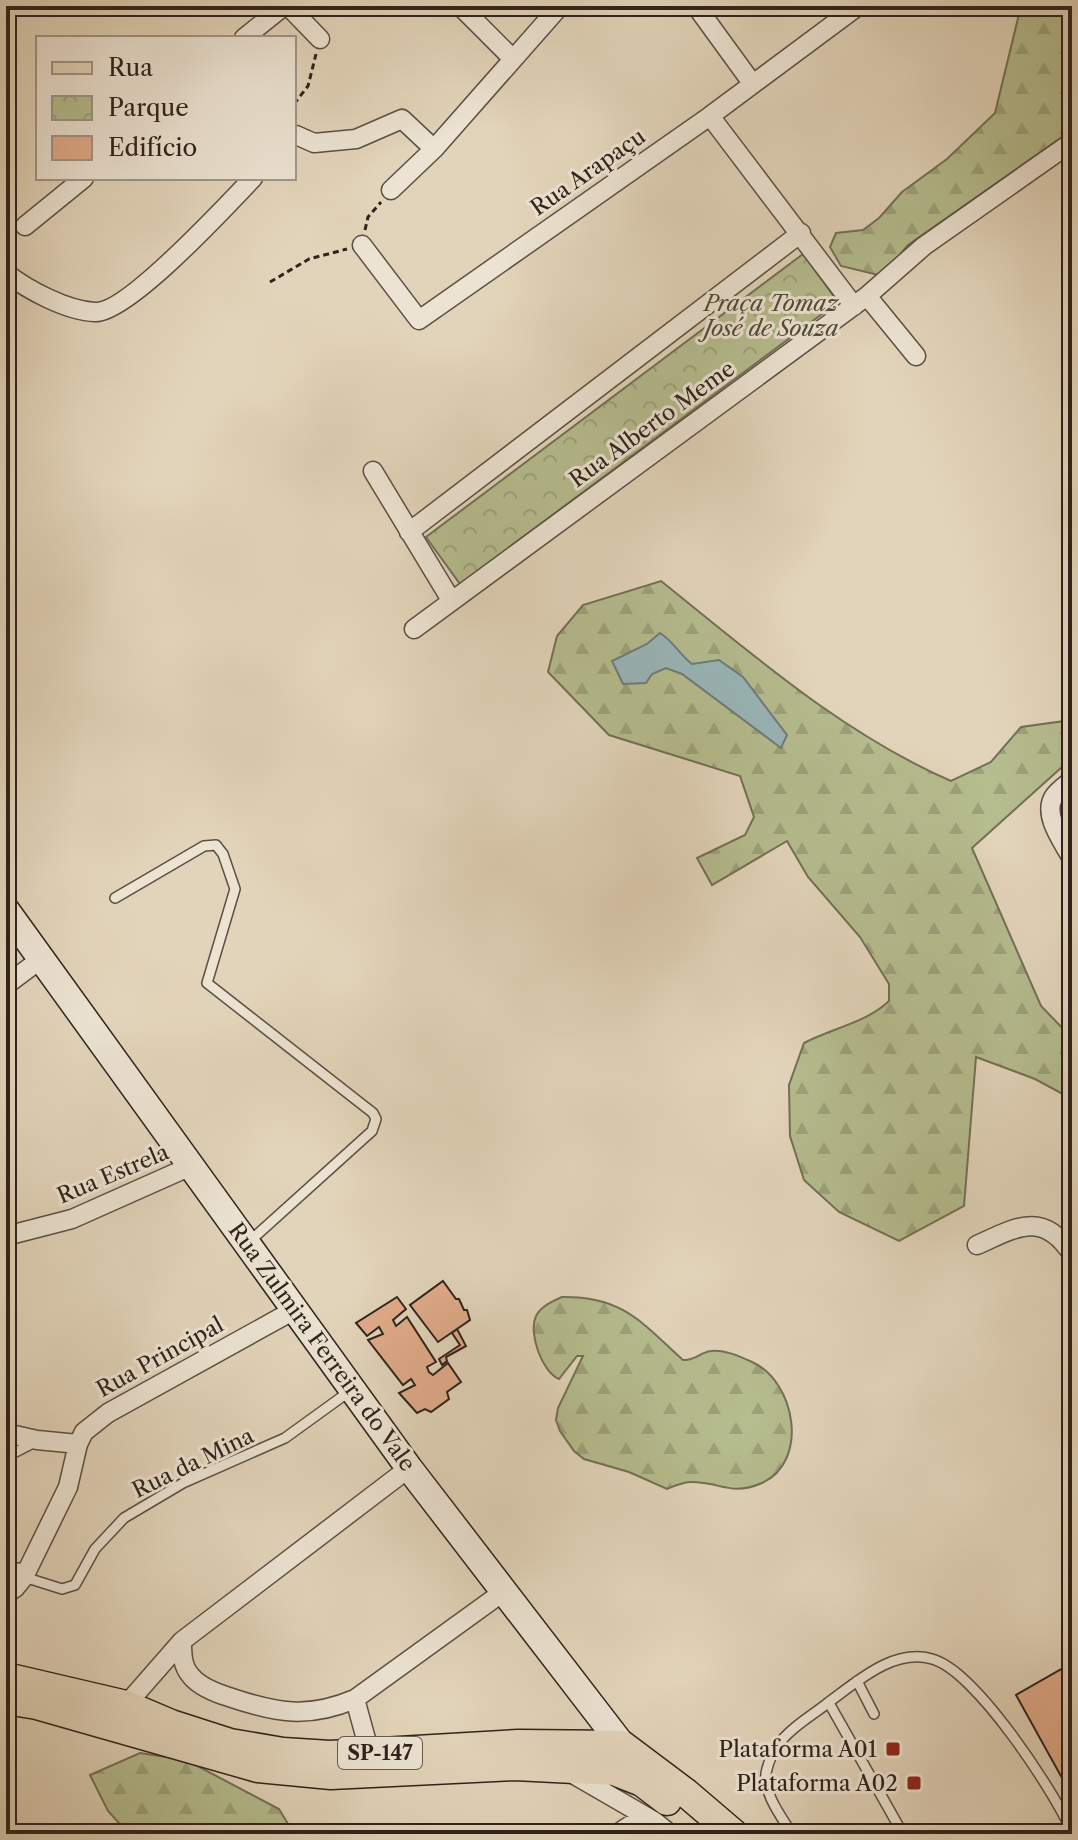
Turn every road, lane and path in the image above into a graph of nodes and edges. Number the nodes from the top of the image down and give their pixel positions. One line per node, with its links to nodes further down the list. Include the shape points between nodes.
1 (286, 6): 6 (street); 7 (street)
2 (460, 6): 8 (street)
3 (560, 6): 8 (street)
4 (696, 6): 9 (street)
5 (858, 6): 9 (street, Rua Arapaçu)
6 (247, 36)
7 (320, 39): 10 (path, via 308,86)
8 (513, 59): 14 (street)
9 (752, 83): 11 (street, Rua Arapaçu)
10 (296, 101)
11 (710, 116): 19 (street); 20 (street, Rua Arapaçu, via 419,320)
12 (296, 135): 14 (street, via 314,143 356,139 402,119)
13 (1072, 142): 23 (street, Rua Alberto Meme, via 924,246)
14 (434, 149): 17 (street)
15 (82, 180): 18 (street)
16 (251, 180): 21 (street, via 171,263 114,307 97,313 55,302)
17 (391, 190): 20 (path, via 368,217)
18 (25, 226)
19 (801, 233): 23 (street); 26 (street)
20 (362, 245): 22 (path, via 309,259)
21 (6, 273)
22 (270, 282)
23 (861, 301): 24 (street); 27 (street, Rua Alberto Meme)
24 (916, 356)
25 (373, 471): 26 (street)
26 (409, 532): 27 (street)
27 (451, 600): 28 (street, Rua Alberto Meme)
28 (414, 629)
29 (1072, 780): 30 (street, via 1053,798 1051,818)
30 (1072, 859)
31 (115, 898): 37 (lane, via 204,846 216,845 235,889 207,983 376,1119 372,1131)
32 (6, 910): 33 (street, Rua Zulmira Ferreira do Vale)
33 (41, 959): 34 (street); 35 (street, Rua Zulmira Ferreira do Vale)
34 (6, 985)
35 (191, 1166): 36 (street, Rua Estrela, via 72,1219); 37 (street, Rua Zulmira Ferreira do Vale)
36 (6, 1236)
37 (247, 1243): 40 (street, Rua Zulmira Ferreira do Vale)
38 (977, 1245): 39 (street, via 1035,1225 1060,1237)
39 (1072, 1254)
40 (296, 1309): 41 (street, Rua Zulmira Ferreira do Vale); 44 (street, Rua Principal, via 96,1420)
41 (352, 1389): 46 (street, Rua Zulmira Ferreira do Vale); 48 (lane, Rua da Mina, via 285,1438 183,1483 124,1518 95,1549 75,1585 62,1589)
42 (6, 1433): 43 (street)
43 (37, 1440): 44 (street); 45 (lane)
44 (78, 1444): 48 (street, Rua Principal, via 68,1487)
45 (6, 1457)
46 (409, 1468): 49 (street, Rua Zulmira Ferreira do Vale); 51 (street)
47 (6, 1567): 48 (lane)
48 (26, 1573): 50 (street, Rua Principal)
49 (503, 1592): 54 (street); 59 (street, Rua Zulmira Ferreira do Vale)
50 (6, 1594)
51 (182, 1641): 54 (street, via 191,1677 264,1709 330,1710); 58 (street)
52 (6, 1677): 58 (main road, SP-147)
53 (857, 1681): 56 (lane); 57 (lane); 64 (lane, via 900,1659 944,1663 970,1684 1026,1756)
54 (355, 1699): 60 (street)
55 (6, 1700): 58 (main road, SP-147)
56 (829, 1703): 69 (lane, via 779,1744 768,1766 769,1793); 70 (lane)
57 (874, 1714)
58 (126, 1718): 60 (main road, SP-147, via 171,1724 230,1743)
59 (622, 1745): 60 (main road, SP-147, via 518,1744); 62 (street, Rua Zulmira Ferreira do Vale); 68 (main road)
60 (372, 1763): 61 (main road, SP-147)
61 (561, 1767): 62 (main road, SP-147, via 614,1771); 63 (street)
62 (642, 1782): 67 (main road, SP-147)
63 (654, 1821): 65 (street, via 635,1822); 66 (street)
64 (1072, 1832)
65 (617, 1834)
66 (670, 1834)
67 (705, 1834)
68 (734, 1834)
69 (792, 1834)
70 (903, 1834)

